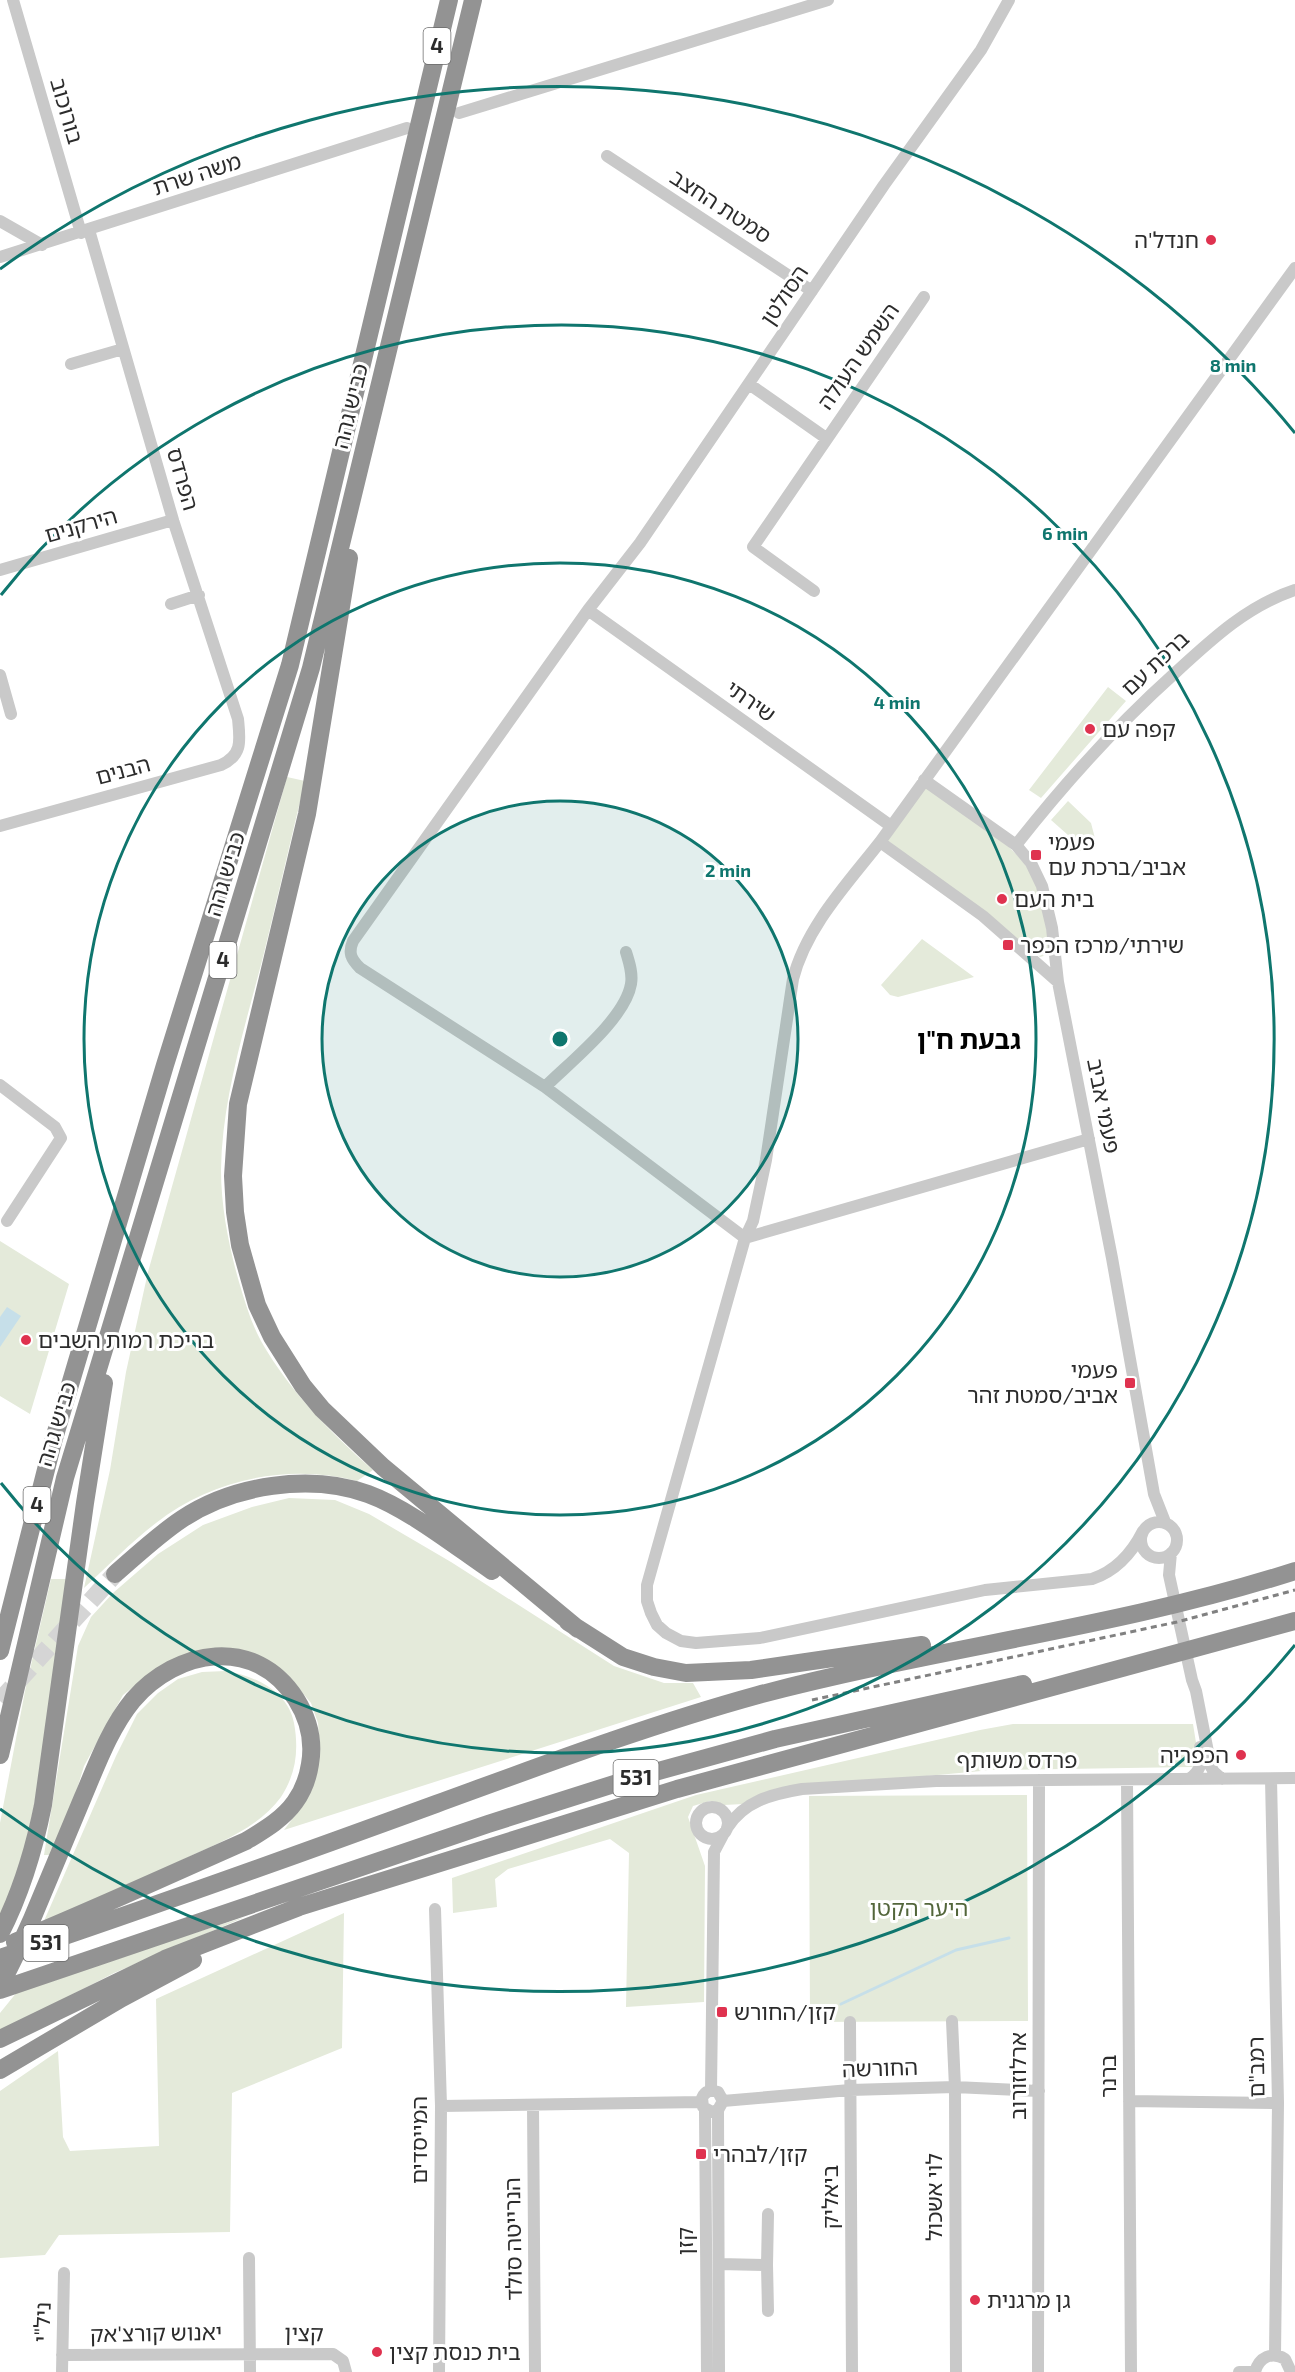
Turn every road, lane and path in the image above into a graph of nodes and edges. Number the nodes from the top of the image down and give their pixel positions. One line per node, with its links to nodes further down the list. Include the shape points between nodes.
1 (13, 0): 10 (street, בורוכוב)
2 (449, 0): 50 (highway, כביש גהה / 4, via 290,665 159,1085 53,1442)
3 (473, 0): 19 (highway, כביש גהה / 4)
4 (828, 0): 6 (street)
5 (1009, 0): 14 (street, הסולטן, via 981,50)
6 (459, 113)
7 (407, 128): 10 (street, משה שרת)
8 (607, 156): 14 (street, סמטת החצב)
9 (0, 221): 11 (street)
10 (85, 232): 11 (street, משה שרת); 16 (street, הפרדס)
11 (42, 245): 12 (street, משה שרת)
12 (0, 257)
13 (1295, 268): 31 (street)
14 (812, 291): 18 (street, הסולטן)
15 (924, 297): 20 (street, השמש העולה)
16 (123, 349): 17 (street); 21 (street, הפרדס)
17 (71, 364)
18 (749, 384): 20 (street, השמש העולה); 27 (street, הסולטן, via 640,543)
19 (370, 427): 43 (highway, כביש גהה / 4, via 311,668); 57 (highway, via 307,814 238,1104 233,1176 240,1245 257,1305 272,1337 322,1409 383,1467)
20 (826, 438): 24 (street, השמש העולה, via 753,547)
21 (173, 520): 22 (street, הירקנים); 25 (street, הפרדס)
22 (0, 570)
23 (1295, 590): 35 (street, ברכת עם, via 1240,617 1161,685 1121,723)
24 (814, 591)
25 (199, 595): 26 (street); 30 (street, הפרדס, via 238,718)
26 (171, 604)
27 (588, 610): 33 (street, שירתי); 39 (street, הסולטן, via 350,948 353,961 360,968)
28 (0, 675): 29 (street)
29 (11, 714)
30 (240, 738): 32 (street, הבנים, via 232,760 221,765)
31 (924, 780): 33 (street); 35 (street, פעמי אביב)
32 (0, 826)
33 (891, 826): 34 (street)
34 (880, 842): 37 (street, via 976,910); 42 (street, via 832,903 797,965 766,1160 753,1221)
35 (1016, 845): 37 (street, פעמי אביב, via 1031,862 1042,886)
36 (626, 952): 39 (street, via 631,983 626,1002)
37 (1058, 982): 40 (street, פעמי אביב)
38 (0, 1085): 41 (street, via 55,1127 62,1138)
39 (545, 1087): 42 (street)
40 (1089, 1139): 42 (street); 44 (street, פעמי אביב)
41 (7, 1221)
42 (745, 1238): 49 (street, via 647,1585 651,1613 666,1633 696,1643 760,1638 986,1590 1092,1579 1105,1575)
43 (134, 1250): 61 (highway, כביש גהה / 4, via 65,1478); 75 (highway, via 101,1398 43,1805 26,1871)
44 (1154, 1494): 45 (street, פעמי אביב); 46 (street, פעמי אביב, via 1153,1515)
45 (1165, 1522): 46 (street); 47 (street, via 1176,1534 1177,1543)
46 (1145, 1528): 48 (street, via 1141,1545); 49 (street)
47 (1171, 1553): 48 (street); 53 (street)
48 (1152, 1557): 49 (street); 53 (street, via 1160,1561)
49 (1122, 1561)
50 (21, 1567): 55 (highway); 59 (highway, כביש גהה / 4)
51 (1295, 1571): 54 (highway, 531)
52 (115, 1574): 57 (highway, via 160,1535 209,1504 261,1488 324,1484 369,1494 393,1506)
53 (1169, 1575): 60 (street)
54 (1224, 1592): 57 (highway, via 902,1649 714,1673 686,1673 623,1657); 77 (highway, 531, via 874,1667 684,1717)
55 (0, 1599)
56 (1295, 1620): 58 (highway, 531)
57 (578, 1629)
58 (1212, 1644): 73 (highway, via 689,1786); 79 (highway, 531, via 885,1713 644,1775)
59 (0, 1651)
60 (1192, 1680): 63 (street, via 1202,1762); 64 (street, via 1211,1767)
61 (0, 1755)
62 (1295, 1778): 65 (street, פרדס משותף)
63 (1189, 1779): 64 (street, פרדס משותף); 67 (street, פרדס משותף)
64 (1222, 1779): 65 (street, פרדס משותף)
65 (1271, 1779): 88 (street, רמב"ם)
66 (1039, 1780): 67 (street, פרדס משותף); 68 (street, פרדס משותף, via 802,1789); 86 (street, ארלוזורוב)
67 (1127, 1780): 87 (street, ברנר)
68 (744, 1808): 69 (street, פרדס משותף); 70 (street, פרדס משותף)
69 (721, 1810): 70 (street, via 728,1818); 71 (street, via 711,1807 699,1815 696,1824)
70 (725, 1832): 71 (street, via 714,1838); 72 (street)
71 (705, 1837): 72 (street)
72 (714, 1852): 90 (street, via 711,2091 703,2095)
73 (365, 1886): 82 (highway, via 202,1943); 83 (highway, via 186,1963)
74 (435, 1909): 91 (street, המייסדים)
75 (0, 1934)
76 (0, 1948): 78 (highway, via 106,1903 246,1841 275,1822 295,1802 306,1781 312,1745 305,1717 292,1693 274,1674 250,1662 207,1656 173,1668 133,1700 104,1747 32,1919)
77 (0, 1958)
78 (0, 1985)
79 (0, 1990)
80 (952, 2021): 84 (street, לוי אשכול)
81 (850, 2022): 85 (street, ביאליק)
82 (0, 2039)
83 (0, 2070)
84 (955, 2087): 85 (street, החורשה); 86 (street, החורשה); 109 (street, לוי אשכול)
85 (850, 2090): 90 (street, החורשה); 108 (street, ביאליק)
86 (1039, 2091): 110 (street, ארלוזורוב)
87 (1129, 2101): 88 (street); 111 (street, ברנר)
88 (1278, 2103): 100 (street, רמב"ם)
89 (533, 2105): 90 (street, החורשה); 91 (street, החורשה); 105 (street, הנרייטה סולד)
90 (712, 2105): 94 (street, קזן); 106 (street, קזן)
91 (441, 2106): 104 (street, המייסדים)
92 (768, 2214): 95 (street)
93 (249, 2258): 98 (street)
94 (719, 2264): 95 (street); 107 (street, קזן)
95 (767, 2265): 97 (street)
96 (64, 2273): 99 (street, ניל"י)
97 (768, 2311)
98 (250, 2353): 99 (street, יאנוש קורצ'אק); 102 (street); 103 (street, קצין, via 333,2354 343,2361)
99 (62, 2355): 101 (street, ניל"י)
100 (1275, 2355): 113 (street, via 1264,2358); 114 (street, via 1285,2359)
101 (62, 2372)
102 (250, 2372)
103 (346, 2372)
104 (439, 2372)
105 (535, 2372)
106 (707, 2372)
107 (719, 2372)
108 (852, 2372)
109 (956, 2372)
110 (1038, 2372)
111 (1131, 2372)
112 (1239, 2372): 113 (street)
113 (1255, 2372)
114 (1291, 2372)

